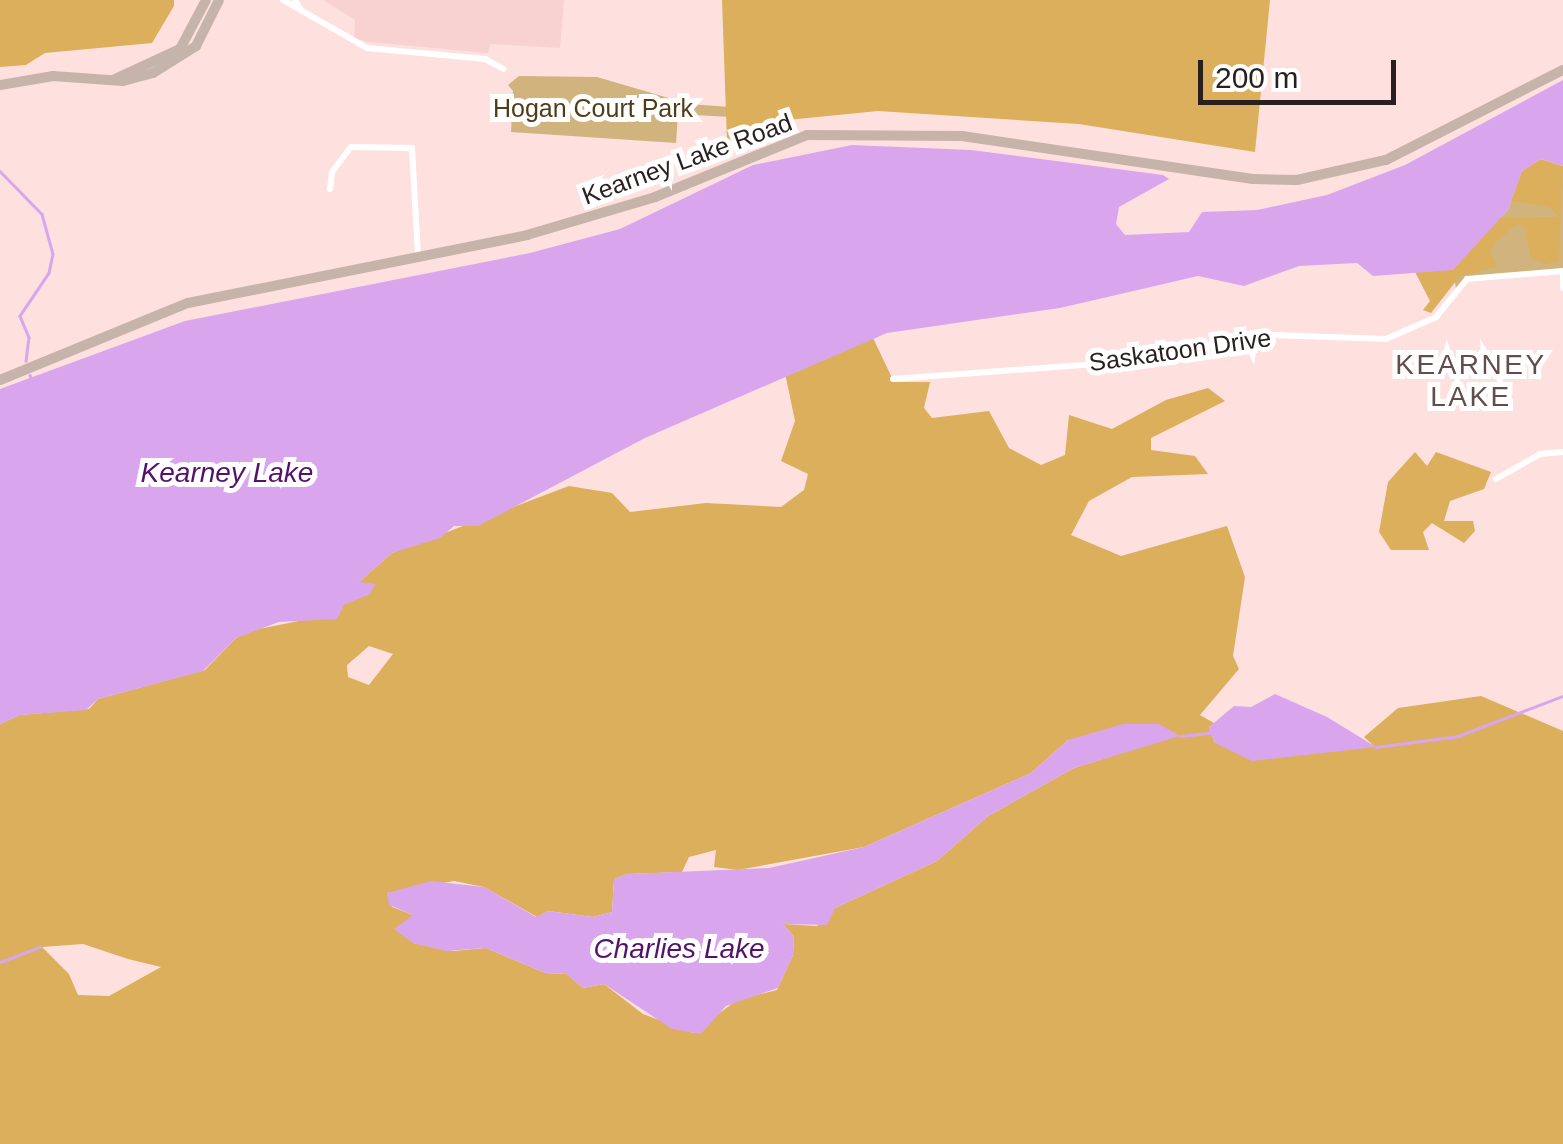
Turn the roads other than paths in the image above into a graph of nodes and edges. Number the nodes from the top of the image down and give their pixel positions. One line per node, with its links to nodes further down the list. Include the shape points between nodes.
1 (206, 0): 8 (main road, via 180,48)
2 (218, 0): 8 (main road, via 196,46 175,63)
3 (283, 0): 5 (street)
4 (295, 0): 5 (street)
5 (302, 12): 6 (street, via 367,48 485,59)
6 (504, 68)
7 (1563, 70): 11 (main road, Kearney Lake Road, via 1408,151 1317,177 1254,180 1038,144 836,131 780,143 598,215)
8 (115, 80): 9 (main road, via 53,76)
9 (0, 84)
10 (330, 189): 11 (street, via 334,167 351,146 412,148)
11 (418, 256): 15 (main road, Kearney Lake Road, via 188,304)
12 (1563, 271): 13 (street); 14 (street, Saskatoon Drive, via 1467,279 1436,317 1396,337 1272,335 1084,365)
13 (1563, 288)
14 (893, 378)
15 (0, 380)
16 (1563, 452): 17 (street, via 1540,454)
17 (1496, 478)

